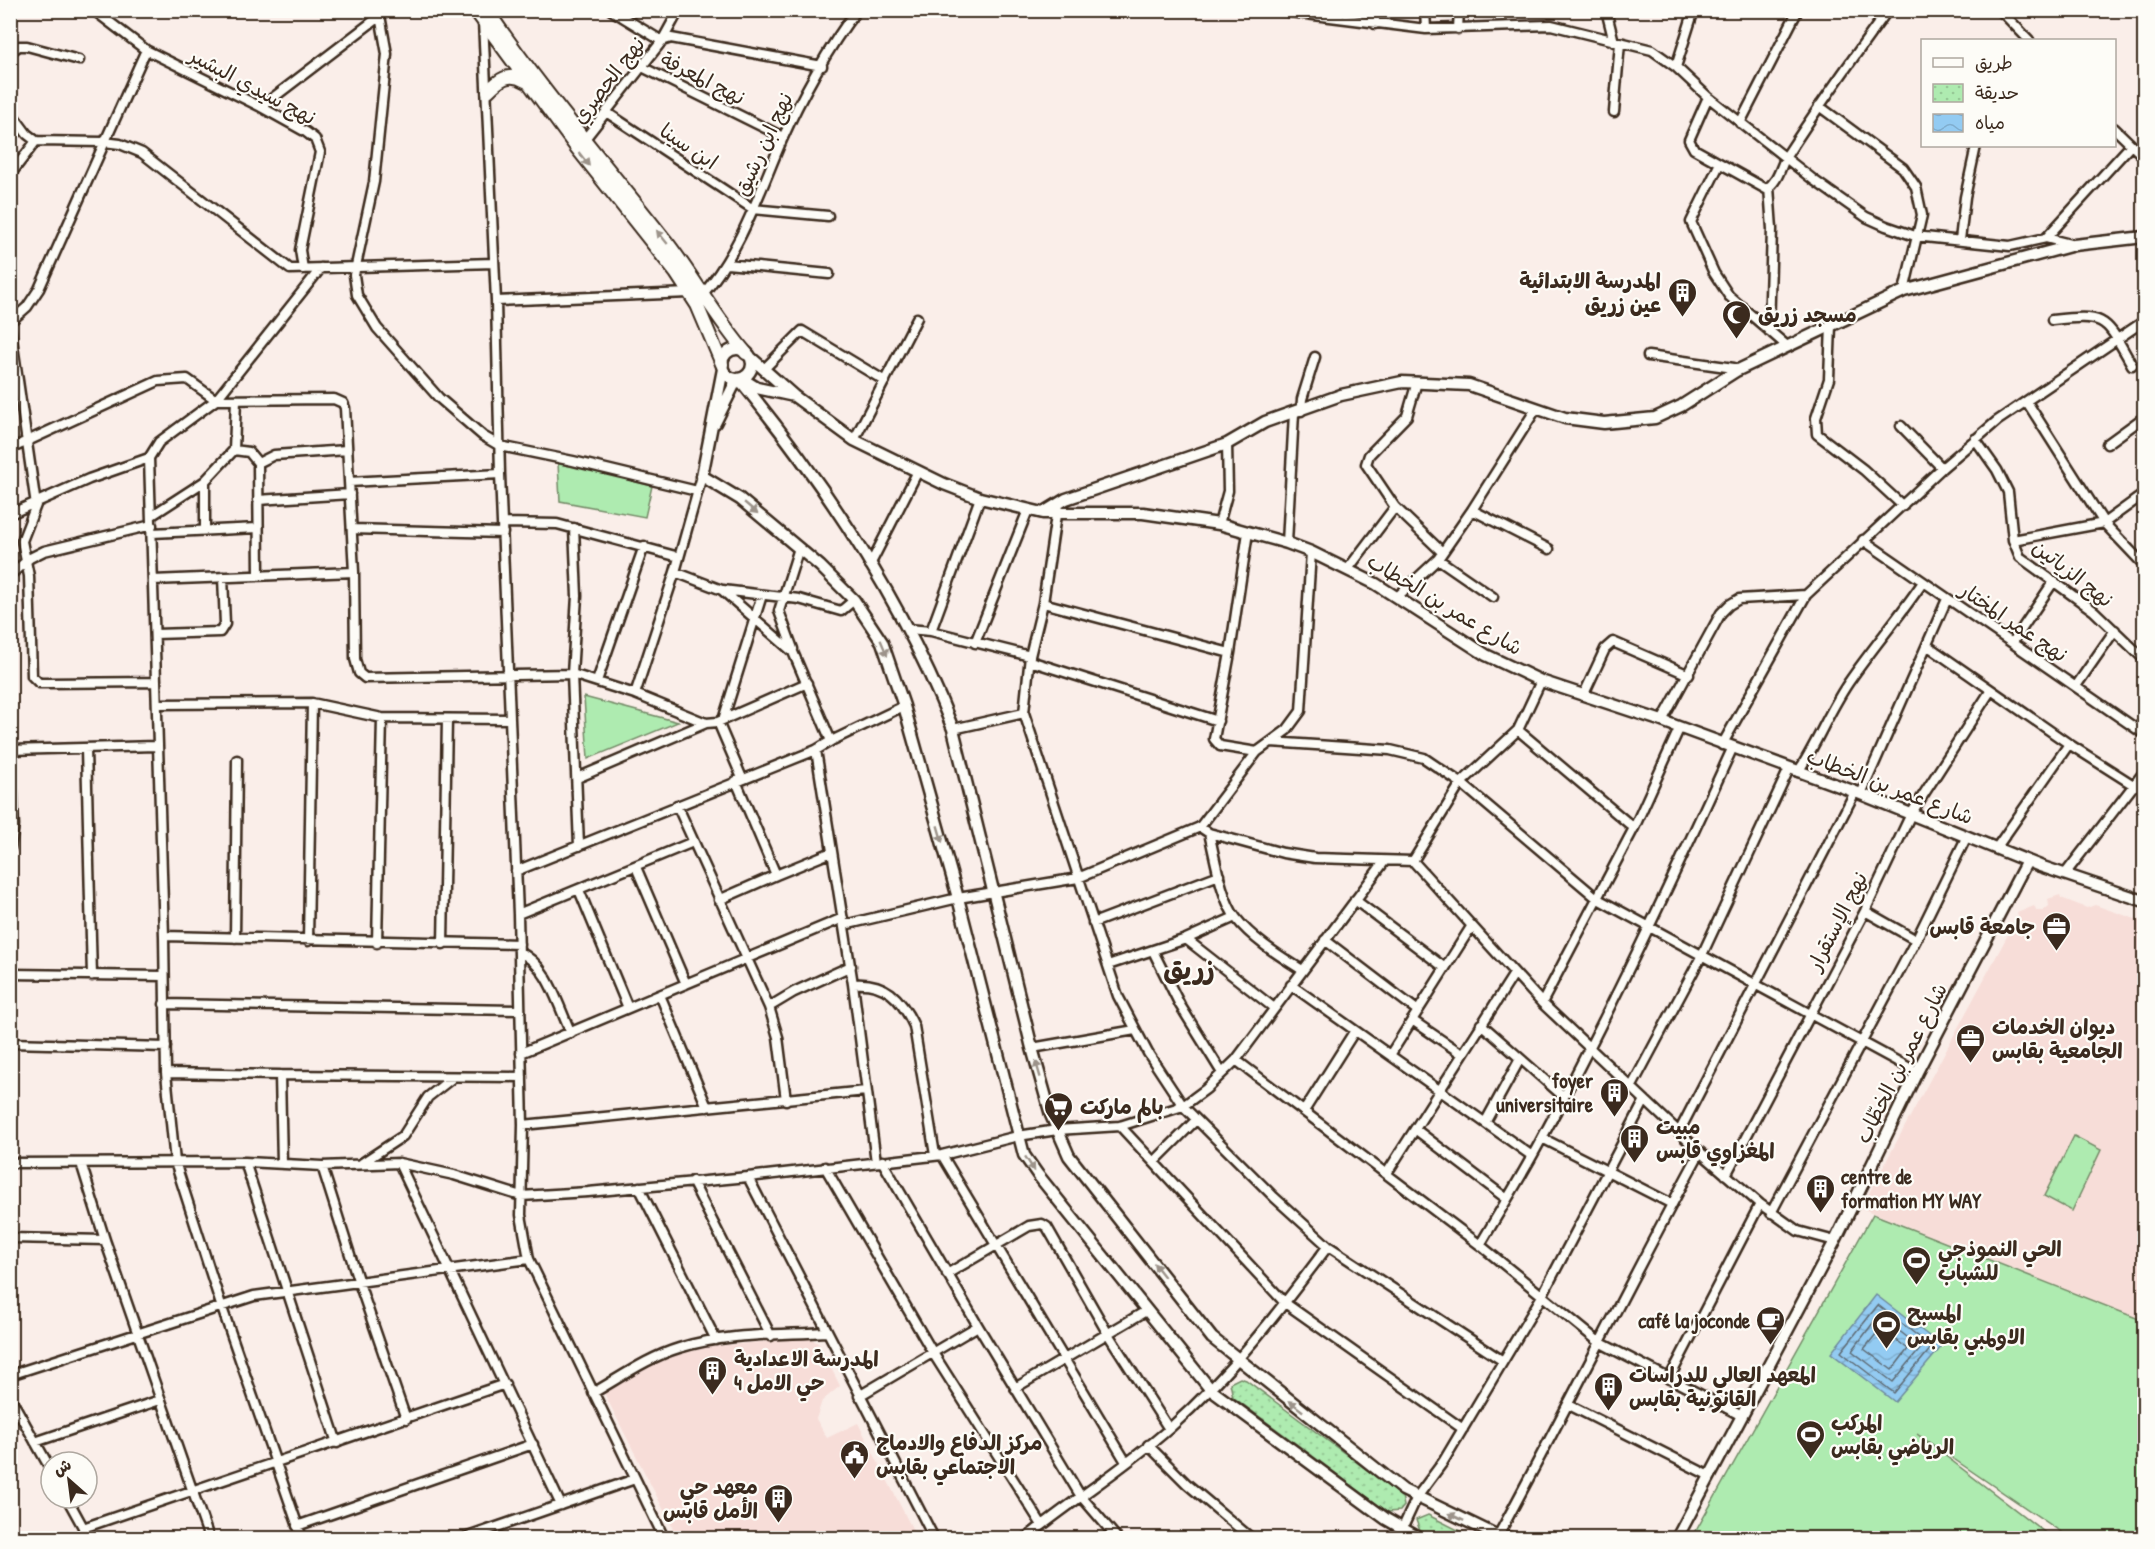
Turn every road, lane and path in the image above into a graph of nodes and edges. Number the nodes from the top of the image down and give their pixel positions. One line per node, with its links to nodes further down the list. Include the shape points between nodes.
1 (106, 10): 14 (street)
2 (475, 10): 18 (main road)
3 (611, 10): 23 (street)
4 (679, 10): 23 (street, نهج الحصري)
5 (1274, 10): 16 (street)
6 (1375, 10): 19 (street)
7 (1425, 10): 20 (street)
8 (1459, 10): 21 (street)
9 (1606, 10): 24 (street)
10 (1694, 10): 30 (street)
11 (1798, 10): 39 (street)
12 (1888, 10): 34 (street)
13 (2000, 10): 22 (street)
14 (95, 11): 25 (street, نهج سيدي البشير)
15 (856, 11): 29 (street, نهج ابن رشيق)
16 (1291, 12): 19 (street)
17 (380, 13): 35 (street); 61 (street, via 387,54 374,182)
18 (487, 14): 31 (main road); 32 (street); 42 (main road)
19 (1375, 24): 20 (street)
20 (1426, 29): 21 (street)
21 (1458, 29): 24 (street, via 1551,26)
22 (2028, 39)
23 (662, 41): 28 (street, نهج الحصري); 29 (street, via 671,38)
24 (1617, 43): 30 (street, via 1652,50); 38 (street)
25 (146, 50): 35 (street, نهج سيدي البشير); 44 (street)
26 (10, 52): 27 (street, via 27,46)
27 (79, 60)
28 (640, 66): 37 (street, نهج الحصري); 41 (street, نهج المعرفة)
29 (822, 66): 41 (street, نهج ابن رشيق)
30 (1676, 66): 33 (street)
31 (526, 82): 32 (main road, via 510,76); 66 (main road, one-way to 66)
32 (488, 91): 59 (street)
33 (1708, 97): 39 (street); 49 (street, via 1689,140)
34 (1819, 106): 48 (street); 54 (street, via 1911,178 1921,201 1922,215)
35 (261, 107): 62 (street, نهج سيدي البشير, via 312,135 320,152 300,250)
36 (10, 111): 43 (street)
37 (606, 111): 42 (street, نهج الحصري); 52 (street, ابن سينا)
38 (1614, 112)
39 (1740, 123): 48 (street)
40 (2116, 129): 45 (street)
41 (783, 137): 52 (street, نهج ابن رشيق)
42 (584, 140): 67 (main road, one-way to 42)
43 (36, 141): 44 (street); 50 (street)
44 (104, 142): 62 (street, via 142,153 290,269); 72 (street, via 39,289)
45 (2131, 145): 47 (street); 56 (street)
46 (1976, 147): 57 (street)
47 (2145, 157)
48 (1785, 158): 51 (street); 54 (street, via 1866,217)
49 (1719, 165): 51 (street, via 1766,189); 74 (street, via 1691,222 1729,296)
50 (10, 175)
51 (1769, 187): 74 (street)
52 (753, 209): 53 (street); 60 (street, نهج ابن رشيق)
53 (828, 216)
54 (1915, 236): 57 (street); 65 (street)
55 (2145, 237): 58 (street)
56 (2046, 238): 57 (street, via 2010,246); 58 (street)
57 (1960, 240)
58 (2074, 245): 65 (street)
59 (494, 263): 61 (street); 68 (street)
60 (727, 264): 64 (street); 67 (street, نهج ابن رشيق)
61 (357, 267): 63 (street); 101 (street, via 357,295 376,328 439,398)
62 (303, 268): 63 (street)
63 (321, 268): 88 (street)
64 (829, 274)
65 (1904, 291): 73 (street)
66 (689, 293): 68 (street); 81 (main road)
67 (704, 294): 77 (main road)
68 (496, 302): 101 (street)
69 (917, 318): 85 (street)
70 (2052, 320): 75 (street, via 2093,317)
71 (2145, 321): 75 (street)
72 (10, 324): 98 (street)
73 (1831, 325): 76 (street); 119 (street, via 1829,379 1816,418 1817,434)
74 (1769, 331): 76 (street)
75 (2118, 340): 80 (street); 90 (street)
76 (1787, 345): 83 (street)
77 (747, 354): 81 (street, via 733,350 725,356); 82 (street, شارع عمر بن الخطاب); 84 (street, via 751,369)
78 (1648, 356): 83 (street, via 1707,363)
79 (1315, 357): 92 (street)
80 (2132, 365)
81 (723, 366): 84 (street, via 728,376); 94 (street)
82 (765, 368): 85 (street, via 802,330); 87 (street, شارع عمر بن الخطاب)
83 (1736, 371): 91 (street, via 1681,406 1644,420 1604,423)
84 (739, 379): 87 (street, via 757,388); 94 (street); 147 (street, via 801,458)
85 (885, 381): 96 (street)
86 (1417, 382): 91 (street, via 1469,385); 92 (street, via 1356,390); 120 (street, via 1407,416 1366,459)
87 (794, 396): 96 (street, شارع عمر بن الخطاب)
88 (216, 400): 89 (street); 98 (street, via 187,379 158,381); 105 (street, via 159,442)
89 (236, 400): 103 (street); 104 (street, via 340,400 345,408)
90 (2027, 402): 97 (street); 127 (street)
91 (1536, 409): 122 (street)
92 (1297, 412): 99 (street, via 1265,422); 138 (street)
93 (2145, 420): 100 (street)
94 (714, 426): 110 (street)
95 (1901, 426): 107 (street)
96 (854, 440): 108 (street, شارع عمر بن الخطاب)
97 (1975, 440): 107 (street); 137 (street, نهج الزياتين, via 2008,492)
98 (28, 443): 102 (street); 118 (street)
99 (1227, 444): 123 (street, via 1066,499); 128 (street, via 1228,491)
100 (2107, 444)
101 (500, 446): 109 (street); 113 (street)
102 (10, 450)
103 (234, 450): 106 (street, via 249,452); 111 (street)
104 (346, 450): 106 (street, via 274,455); 112 (street)
105 (149, 458): 118 (street, via 89,479); 129 (street)
106 (258, 463): 117 (street)
107 (1942, 468): 119 (street)
108 (917, 473): 116 (street, شارع عمر بن الخطاب); 147 (street)
109 (500, 474): 112 (street); 126 (street)
110 (702, 476): 113 (street); 140 (street, one-way to 140, via 740,499)
111 (205, 481): 129 (street); 133 (street)
112 (349, 482): 114 (street)
113 (697, 491): 144 (street)
114 (350, 494): 117 (street); 132 (street)
115 (2145, 494): 127 (street)
116 (980, 498): 121 (street, شارع عمر بن الخطاب); 169 (street)
117 (258, 500): 130 (street)
118 (36, 505): 124 (street); 145 (street, via 22,541)
119 (1903, 506): 136 (street)
120 (1395, 507): 143 (street); 148 (street)
121 (1028, 510): 123 (street, شارع عمر بن الخطاب); 172 (street)
122 (1473, 510): 141 (street); 143 (street)
123 (1043, 513): 125 (street, شارع عمر بن الخطاب)
124 (10, 514)
125 (1056, 515): 128 (street, شارع عمر بن الخطاب, via 1143,513); 165 (street)
126 (503, 523): 131 (street); 135 (street)
127 (2103, 523): 137 (street); 146 (street)
128 (1220, 524): 134 (street, شارع عمر بن الخطاب)
129 (152, 525): 133 (street); 145 (street, via 54,548); 154 (street)
130 (258, 528): 133 (street); 152 (street)
131 (574, 528): 139 (street); 179 (street)
132 (352, 529): 135 (street); 149 (street)
133 (205, 530)
134 (1248, 532): 138 (street, شارع عمر بن الخطاب); 175 (street)
135 (503, 533): 178 (street)
136 (1863, 540): 156 (street, نهج عمر المختار); 159 (street)
137 (2013, 540): 155 (street, نهج الزياتين, via 2020,556)
138 (1287, 543): 142 (street, شارع عمر بن الخطاب)
139 (644, 546): 144 (street); 181 (street)
140 (799, 548): 162 (street); 164 (street)
141 (1549, 549)
142 (1311, 552): 148 (street, شارع عمر بن الخطاب); 205 (street, via 1301,711 1291,726)
143 (1440, 556): 160 (street); 161 (street)
144 (679, 557): 150 (street)
145 (27, 561): 151 (street); 183 (street, via 31,669 35,680)
146 (2144, 562)
147 (870, 565): 167 (street)
148 (1348, 569): 160 (street, شارع عمر بن الخطاب)
149 (354, 572): 152 (street); 178 (street, via 356,667 365,678)
150 (675, 572): 157 (street); 187 (street)
151 (10, 575)
152 (259, 575): 153 (street)
153 (223, 577): 154 (street); 170 (street, via 225,624 220,632)
154 (153, 580): 170 (street)
155 (2054, 581): 168 (street, نهج الزياتين); 171 (street)
156 (1923, 582): 163 (street, نهج عمر المختار); 214 (street, via 1851,680 1817,743)
157 (722, 590): 158 (street); 166 (street)
158 (762, 595): 162 (street); 166 (street)
159 (1806, 595): 180 (street, via 1739,599 1729,604); 208 (street)
160 (1397, 597): 182 (street, شارع عمر بن الخطاب, via 1486,655)
161 (1493, 597)
162 (783, 598): 164 (street, via 841,611); 174 (street, via 780,618)
163 (1947, 599): 171 (street, نهج عمر المختار); 173 (street)
164 (854, 600): 191 (street, one-way to 191, via 882,642)
165 (1044, 603): 175 (street); 176 (street)
166 (754, 619): 174 (street); 196 (street)
167 (908, 629): 169 (street); 200 (street)
168 (2115, 630): 177 (street, نهج الزياتين); 185 (street)
169 (931, 631): 172 (street)
170 (155, 634): 183 (street)
171 (2013, 642): 185 (street, نهج عمر المختار)
172 (975, 643): 176 (street)
173 (1928, 646): 186 (street); 219 (street)
174 (793, 651): 184 (street)
175 (1230, 653): 197 (street)
176 (1030, 658): 192 (street); 197 (street)
177 (2145, 659)
178 (507, 673): 179 (street); 195 (street)
179 (572, 674): 181 (street); 215 (street)
180 (1689, 675): 188 (street, via 1612,642); 198 (street)
181 (597, 681): 187 (street)
182 (1541, 681): 188 (street, شارع عمر بن الخطاب); 202 (street)
183 (155, 682): 190 (street)
184 (807, 683): 196 (street); 204 (street)
185 (2076, 686): 203 (street, نهج عمر المختار)
186 (1991, 690): 206 (street); 221 (street, نهج الإستقرار)
187 (635, 694): 199 (street)
188 (1584, 694): 198 (street, شارع عمر بن الخطاب)
189 (312, 703): 190 (street); 193 (street); 259 (street)
190 (157, 704): 207 (street)
191 (904, 706): 204 (street); 242 (street, one-way to 242)
192 (1024, 713): 200 (street); 239 (street)
193 (382, 718): 194 (street); 260 (street)
194 (447, 719): 195 (street); 261 (street)
195 (510, 719): 235 (street)
196 (720, 721): 199 (street); 216 (street)
197 (1218, 721): 212 (street, via 1216,743)
198 (1662, 721): 201 (street, شارع عمر بن الخطاب)
199 (706, 723): 215 (street)
200 (953, 729): 241 (street)
201 (1679, 729): 208 (street, شارع عمر بن الخطاب); 223 (street)
202 (1518, 730): 218 (street); 223 (street)
203 (2145, 734)
204 (831, 741): 211 (street)
205 (1271, 742): 212 (street); 218 (street, via 1408,753 1439,766)
206 (2069, 744): 217 (street); 228 (street)
207 (156, 746): 209 (street); 254 (street)
208 (1727, 747): 214 (street, شارع عمر بن الخطاب); 253 (street)
209 (86, 748): 210 (street); 272 (street)
210 (11, 750): 229 (street, via 14,826)
211 (816, 750): 216 (street); 230 (street)
212 (1257, 752): 222 (street)
213 (237, 759): 255 (street)
214 (1794, 771): 219 (street, شارع عمر بن الخطاب); 264 (street)
215 (577, 778): 227 (street)
216 (739, 779): 220 (street); 237 (street)
217 (2141, 780): 236 (street)
218 (1461, 783): 231 (street); 243 (street)
219 (1858, 793): 221 (street, شارع عمر بن الخطاب); 277 (street)
220 (677, 805): 226 (street); 227 (street)
221 (1911, 814): 225 (street, شارع عمر بن الخطاب); 247 (street, نهج الإستقرار)
222 (1200, 827): 224 (street); 239 (street)
223 (1634, 828): 243 (street)
224 (1209, 833): 233 (street, via 1283,853); 238 (street)
225 (1967, 836): 228 (street, شارع عمر بن الخطاب); 258 (street)
226 (693, 842): 234 (street); 244 (street)
227 (579, 846): 235 (street)
228 (1997, 847): 232 (street, شارع عمر بن الخطاب)
229 (10, 848)
230 (832, 852): 237 (street); 250 (street)
231 (1413, 861): 233 (street); 252 (street)
232 (2027, 861): 236 (street, شارع عمر بن الخطاب); 302 (street, شارع عمر بن الخطّاب)
233 (1384, 862): 245 (street)
234 (636, 867): 240 (street); 274 (street)
235 (516, 871): 248 (street)
236 (2065, 874): 246 (street, شارع عمر بن الخطاب)
237 (776, 875): 244 (street)
238 (1219, 875): 249 (street); 251 (street)
239 (1078, 878): 241 (street); 251 (street)
240 (579, 890): 248 (street); 282 (street)
241 (992, 893): 242 (street); 295 (street)
242 (958, 898): 250 (street); 324 (street)
243 (1598, 898): 253 (street); 279 (street)
244 (719, 900): 265 (street)
245 (1355, 900): 257 (street); 268 (street)
246 (2145, 901)
247 (1864, 911): 258 (street); 286 (street, نهج الإستقرار)
248 (518, 914): 262 (street)
249 (1235, 917): 256 (street); 269 (street, via 1254,936)
250 (843, 922): 265 (street); 267 (street)
251 (1093, 923): 266 (street)
252 (1471, 927): 268 (street); 271 (street)
253 (1650, 928): 264 (street); 296 (street)
254 (164, 936): 255 (street); 273 (street)
255 (235, 938): 259 (street)
256 (1186, 939): 263 (street); 283 (street)
257 (1325, 940): 269 (street); 285 (street)
258 (1916, 940): 292 (street)
259 (308, 941): 260 (street)
260 (378, 943): 261 (street)
261 (443, 944): 262 (street)
262 (519, 948): 284 (street); 290 (street, via 544,974)
263 (1153, 951): 266 (street); 304 (street, via 1180,1005)
264 (1701, 957): 277 (street); 308 (street)
265 (745, 959): 274 (street); 281 (street)
266 (1108, 965): 289 (street)
267 (851, 966): 275 (street); 281 (street)
268 (1445, 968): 285 (street)
269 (1302, 970): 276 (street)
270 (10, 974): 272 (street)
271 (1514, 974): 279 (street); 288 (street)
272 (92, 976): 273 (street)
273 (164, 976): 280 (street)
274 (686, 984): 278 (street)
275 (853, 984): 310 (street); 327 (street, via 870,983 886,988 907,1009 914,1026)
276 (1291, 985): 283 (street); 291 (street)
277 (1756, 986): 286 (street); 323 (street)
278 (660, 995): 282 (street); 315 (street)
279 (1542, 1003): 296 (street)
280 (164, 1004): 284 (street); 294 (street)
281 (769, 1007): 312 (street, via 778,1037)
282 (628, 1008): 290 (street)
283 (1274, 1008): 301 (street)
284 (520, 1010): 297 (street)
285 (1418, 1011): 287 (street)
286 (1809, 1014): 292 (street); 342 (street, نهج الإستقرار)
287 (1412, 1020): 298 (street); 299 (street)
288 (1481, 1024): 298 (street); 300 (street)
289 (1135, 1030): 295 (street); 314 (street)
290 (571, 1032): 297 (street)
291 (1354, 1032): 299 (street); 316 (street)
292 (1862, 1042): 302 (street); 350 (street)
293 (10, 1043): 294 (street)
294 (166, 1047): 303 (street)
295 (1032, 1048): 322 (street, one-way to 295)
296 (1589, 1048): 308 (street); 311 (street)
297 (521, 1053): 306 (street)
298 (1462, 1054): 309 (street)
299 (1390, 1055): 309 (street)
300 (1520, 1059): 311 (street); 318 (street)
301 (1236, 1060): 304 (street); 316 (street)
302 (1917, 1072): 353 (street, شارع عمر بن الخطّاب)
303 (166, 1073): 305 (street); 330 (street)
304 (1222, 1073): 314 (street)
305 (280, 1075): 307 (street); 335 (street)
306 (522, 1077): 307 (street); 319 (street)
307 (453, 1078): 337 (street, via 428,1097 403,1136)
308 (1631, 1088): 313 (street)
309 (1439, 1089): 318 (street); 321 (street)
310 (866, 1091): 312 (street); 329 (street)
311 (1563, 1096): 325 (street)
312 (786, 1100): 315 (street)
313 (1645, 1101): 323 (street); 340 (street)
314 (1183, 1106): 317 (street); 320 (street)
315 (707, 1107): 319 (street)
316 (1304, 1111): 341 (street)
317 (1196, 1120): 332 (street); 356 (street)
318 (1486, 1121): 328 (street)
319 (523, 1125): 346 (street)
320 (1120, 1126): 322 (street); 332 (street)
321 (1415, 1129): 341 (street); 347 (street)
322 (1057, 1130): 324 (street); 375 (street, one-way to 322, via 1212,1338 1083,1174)
323 (1679, 1132): 326 (street)
324 (1018, 1136): 327 (street); 365 (street, one-way to 365, via 1024,1155 1038,1175)
325 (1542, 1138): 328 (street); 340 (street)
326 (1700, 1152): 342 (street); 348 (street)
327 (939, 1155): 329 (street); 355 (street)
328 (1532, 1156): 347 (street)
329 (879, 1161): 339 (street); 359 (street)
330 (176, 1162): 331 (street); 334 (street); 364 (street)
331 (245, 1162): 335 (street); 361 (street)
332 (1154, 1162): 363 (street)
333 (10, 1163): 334 (street)
334 (81, 1163): 352 (street)
335 (282, 1163): 338 (street)
336 (399, 1163): 337 (street); 346 (street, via 454,1174); 358 (street)
337 (362, 1164): 338 (street)
338 (322, 1166): 360 (street)
339 (825, 1167): 343 (street); 373 (street)
340 (1608, 1172): 348 (street); 362 (street)
341 (1387, 1173): 354 (street)
342 (1726, 1175): 349 (street)
343 (747, 1177): 344 (street); 367 (street)
344 (692, 1181): 345 (street); 370 (street)
345 (639, 1187): 346 (street); 371 (street)
346 (521, 1196): 357 (street)
347 (1507, 1199): 354 (street)
348 (1672, 1204): 372 (street)
349 (1760, 1204): 350 (street); 378 (street)
350 (1771, 1213): 353 (street, via 1798,1231)
351 (10, 1238): 352 (street)
352 (105, 1240): 368 (street)
353 (1835, 1241): 387 (street, شارع عمر بن الخطّاب)
354 (1480, 1245): 362 (street)
355 (994, 1246): 359 (street); 369 (street, via 1036,1223 1047,1227); 374 (street)
356 (1329, 1246): 363 (street); 376 (street)
357 (529, 1259): 358 (street); 382 (street)
358 (450, 1270): 360 (street); 379 (street)
359 (947, 1274): 366 (street)
360 (359, 1283): 361 (street); 388 (street)
361 (288, 1291): 364 (street); 392 (street)
362 (1542, 1296): 372 (street); 376 (street)
363 (1285, 1303): 375 (street); 390 (street)
364 (221, 1305): 368 (street); 397 (street)
365 (1146, 1311): 369 (street); 381 (street)
366 (978, 1326): 373 (street); 380 (street)
367 (827, 1332): 370 (street); 383 (street)
368 (137, 1333): 377 (street); 385 (street)
369 (1108, 1334): 374 (street); 389 (street)
370 (771, 1336): 371 (street)
371 (716, 1340): 382 (street, via 678,1348)
372 (1599, 1342): 378 (street); 386 (street)
373 (933, 1353): 383 (street); 406 (street)
374 (1064, 1360): 380 (street); 396 (street)
375 (1237, 1360): 381 (street); 402 (street, one-way to 375)
376 (1503, 1361): 390 (street)
377 (10, 1376)
378 (1669, 1379): 387 (street)
379 (505, 1384): 388 (street); 393 (street)
380 (1015, 1388): 401 (street)
381 (1211, 1389): 389 (street); 408 (street)
382 (593, 1393): 399 (street)
383 (859, 1396): 415 (street)
384 (10, 1397): 391 (street)
385 (160, 1400): 391 (street); 400 (street)
386 (1569, 1404): 398 (street); 409 (street)
387 (1742, 1416): 398 (street, شارع عمر بن الخطّاب)
388 (406, 1419): 392 (street)
389 (1169, 1429): 394 (street)
390 (1463, 1429): 402 (street)
391 (35, 1442): 395 (street)
392 (337, 1443): 397 (street)
393 (533, 1444): 403 (street); 405 (street)
394 (1148, 1445): 396 (street); 418 (street)
395 (40, 1450)
396 (1126, 1462): 401 (street)
397 (276, 1464): 400 (street); 405 (street)
398 (1710, 1476): 421 (street, شارع عمر بن الخطّاب)
399 (635, 1479): 403 (street); 414 (street)
400 (192, 1491): 407 (street); 411 (street)
401 (1080, 1495): 406 (street); 417 (street)
402 (1417, 1497): 408 (street); 409 (street, one-way to 402)
403 (561, 1505): 413 (street)
404 (73, 1510): 407 (street)
405 (297, 1526): 412 (street)
406 (1042, 1526): 416 (street)
407 (83, 1528): 410 (street)
408 (1400, 1534): 419 (street)
409 (1497, 1536): 420 (street)
410 (89, 1539)
411 (209, 1539)
412 (302, 1539)
413 (465, 1539)
414 (664, 1539)
415 (934, 1539)
416 (1026, 1539)
417 (1117, 1539)
418 (1251, 1539)
419 (1419, 1539)
420 (1510, 1539)
421 (1677, 1539)

